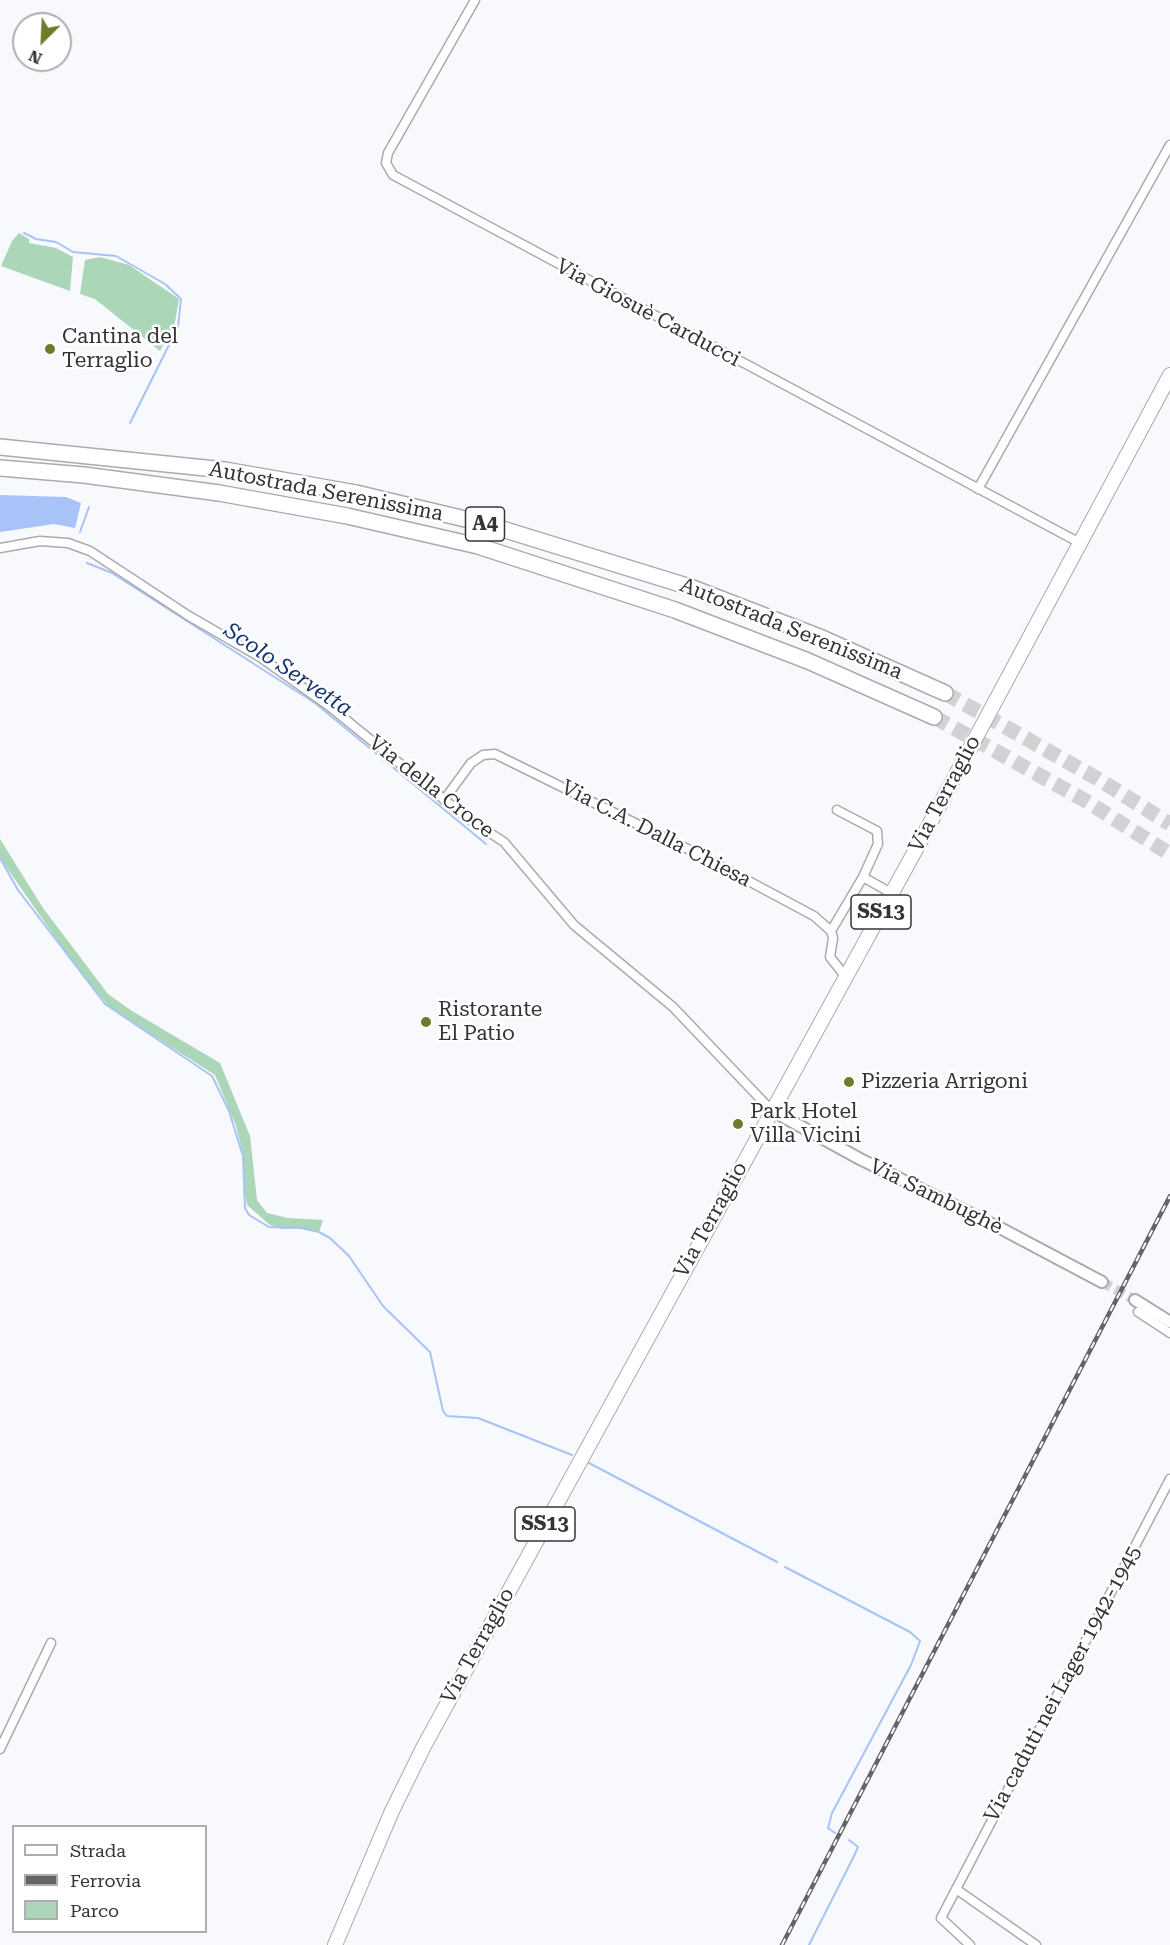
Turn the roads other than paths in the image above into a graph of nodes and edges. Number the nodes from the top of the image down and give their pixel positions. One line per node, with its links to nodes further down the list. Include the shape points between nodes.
1 (475, 0): 6 (street, Via Giosuè Carducci, via 388,153 386,163 393,174)
2 (1170, 145): 6 (street)
3 (1170, 375): 7 (main road, Via Terraglio / SS13)
4 (0, 447): 9 (highway, Autostrada Serenissima / A4, via 225,470 356,494 486,524 690,587 822,638)
5 (0, 468): 10 (highway, Autostrada Serenissima / A4, via 219,493 347,516 478,546 675,609 808,660)
6 (978, 489): 7 (street, Via Giosuè Carducci)
7 (1080, 543): 14 (main road, Via Terraglio / SS13)
8 (0, 548): 11 (street, Via della Croce, via 40,541 68,543 90,551 260,657 329,706)
9 (945, 693)
10 (934, 717)
11 (444, 800): 15 (street, Via C.A. Dalla Chiesa, via 471,763 483,755 495,754 778,896 814,916); 17 (street, Via della Croce, via 504,842 574,926 673,1006)
12 (837, 810): 13 (street, via 877,831 878,844)
13 (863, 877): 14 (street); 15 (street)
14 (891, 893): 16 (main road, Via Terraglio / SS13)
15 (831, 931): 16 (street, via 832,962)
16 (845, 976): 17 (main road, Via Terraglio / SS13)
17 (771, 1110): 18 (street, Via Sambughè); 27 (main road, Via Terraglio / SS13, via 408,1777)
18 (1102, 1282)
19 (1135, 1300): 21 (street)
20 (1138, 1312): 22 (street)
21 (1170, 1322)
22 (1170, 1333)
23 (1170, 1479): 26 (street, Via caduti nei Lager 1942-1945)
24 (51, 1643): 25 (street)
25 (0, 1749)
26 (956, 1888): 28 (street, Via caduti nei Lager 1942-1945, via 941,1918); 29 (street)
27 (335, 1945)
28 (970, 1945)
29 (1036, 1945)

